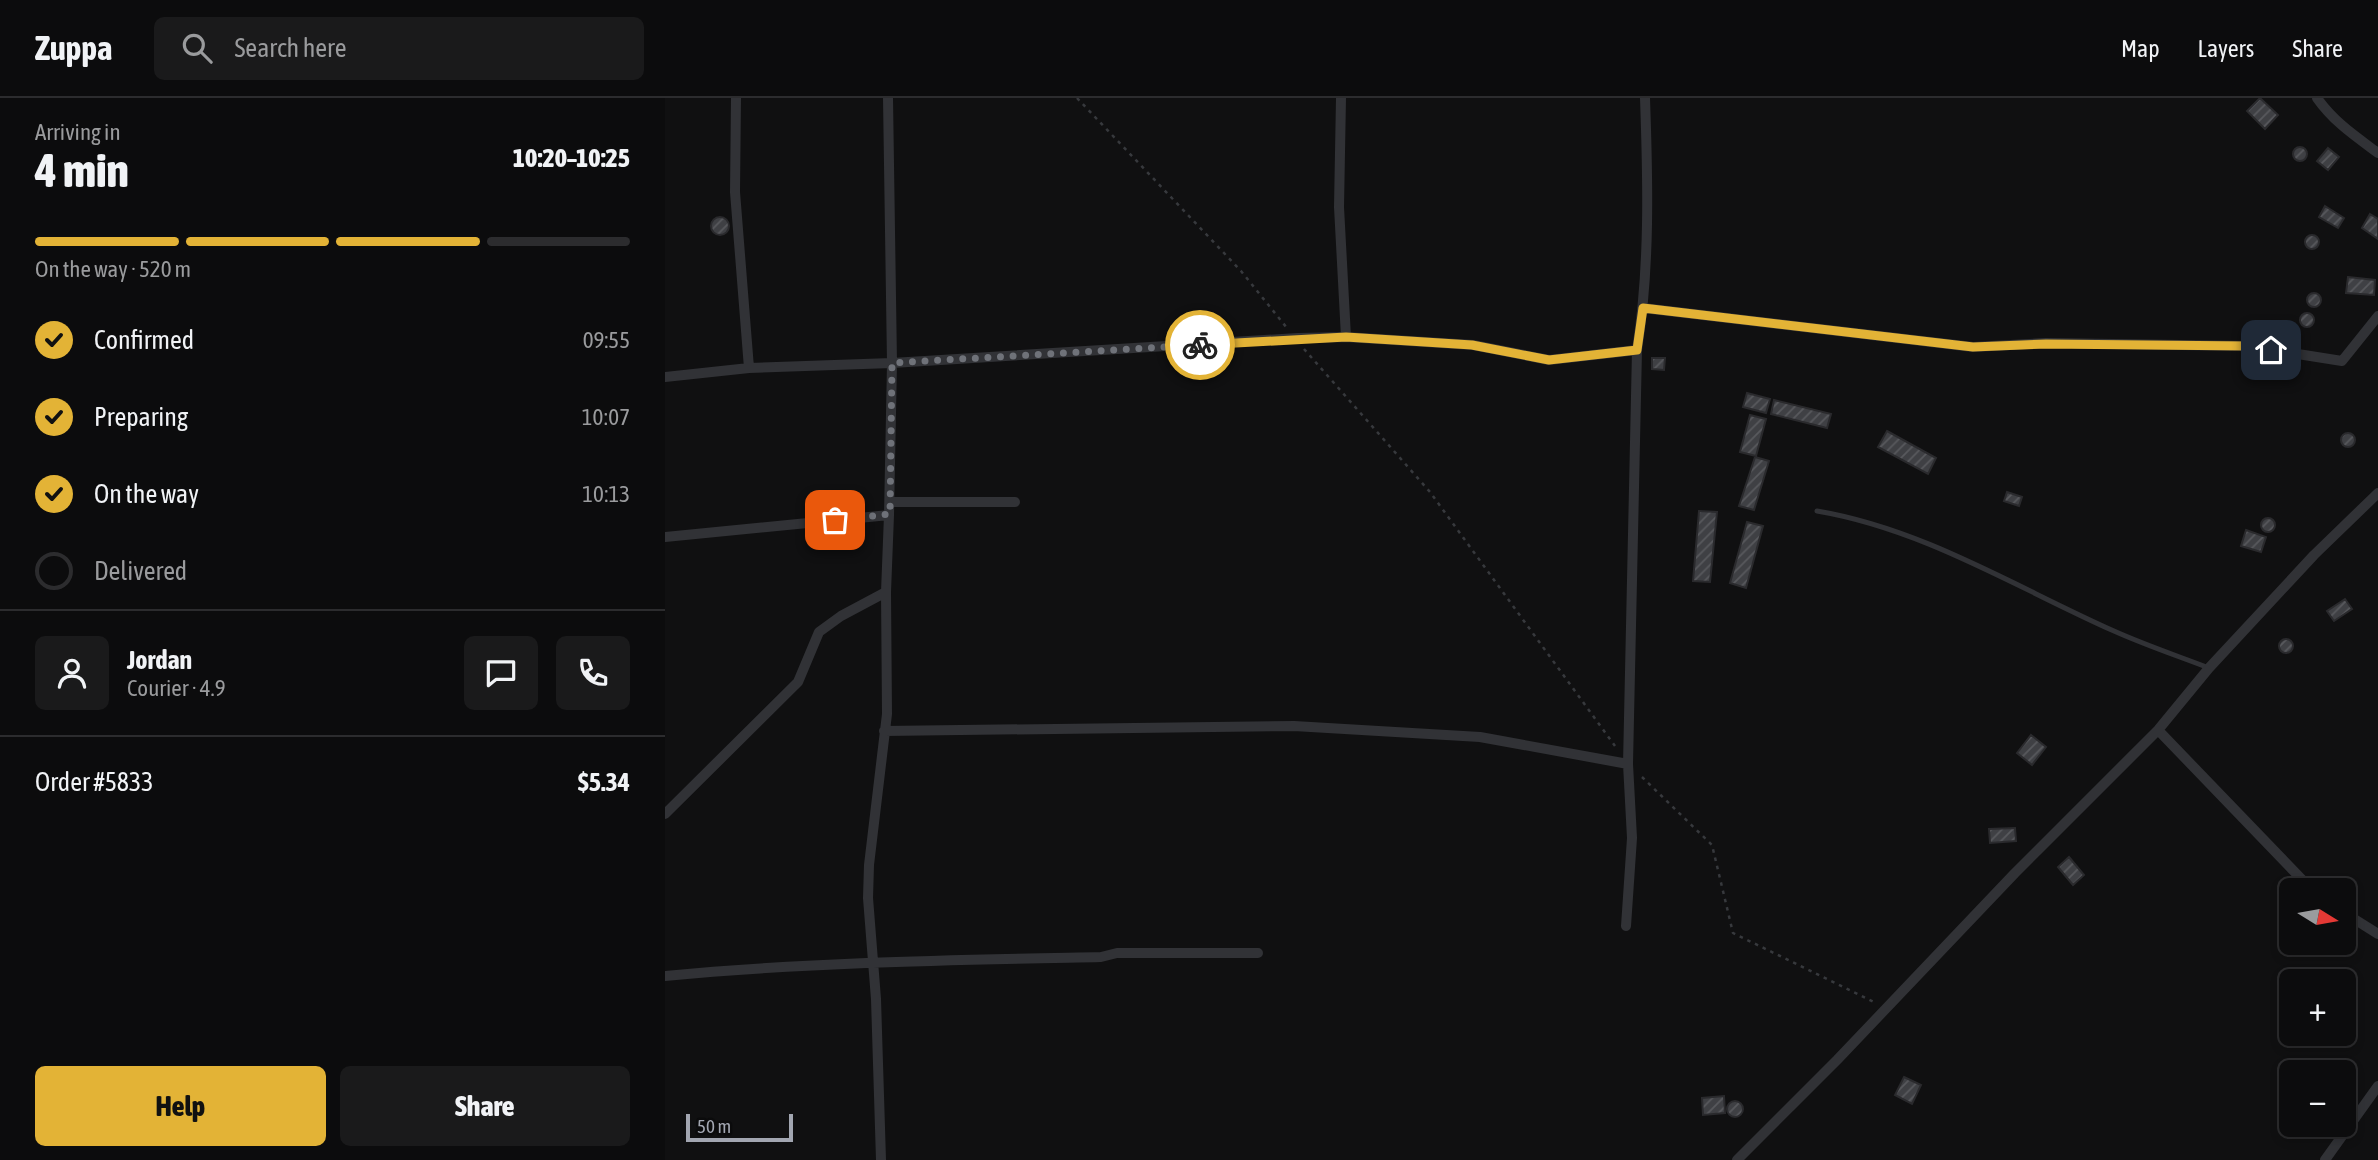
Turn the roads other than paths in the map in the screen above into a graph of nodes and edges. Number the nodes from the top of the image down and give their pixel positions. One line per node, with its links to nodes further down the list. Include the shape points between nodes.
1 (736, 98): 12 (street, via 736,192)
2 (888, 98): 11 (street)
3 (1341, 98): 9 (street, via 1339,207)
4 (1645, 98): 7 (street, via 1648,162)
5 (2317, 98): 6 (street, via 2342,127)
6 (2378, 153)
7 (1643, 308): 8 (street, via 1973,347 2248,346 2342,361); 10 (street)
8 (2378, 316)
9 (1346, 337): 10 (street, via 1472,345 1549,360); 11 (street)
10 (1637, 350): 24 (street)
11 (892, 363): 12 (street); 15 (street)
12 (749, 368): 13 (street)
13 (665, 377)
14 (2378, 494): 21 (street)
15 (890, 502): 16 (street); 18 (street)
16 (1015, 502)
17 (1817, 511): 21 (lane, via 1911,537 2116,632)
18 (890, 514): 19 (street); 20 (street)
19 (665, 537)
20 (886, 593): 22 (street); 25 (street, via 841,615 819,632 798,682)
21 (2209, 668): 23 (street)
22 (884, 730): 24 (street, via 1294,726 1480,737); 31 (street, via 869,865)
23 (2158, 730): 26 (street); 35 (street)
24 (1628, 764): 28 (street, via 1632,838)
25 (665, 814)
26 (2300, 878)
27 (2356, 920): 29 (street)
28 (1626, 926)
29 (2378, 934)
30 (1258, 953): 31 (street)
31 (873, 962): 32 (street); 34 (street)
32 (665, 976)
33 (2378, 1086): 36 (street)
34 (881, 1160)
35 (1737, 1160)
36 (2325, 1160)

